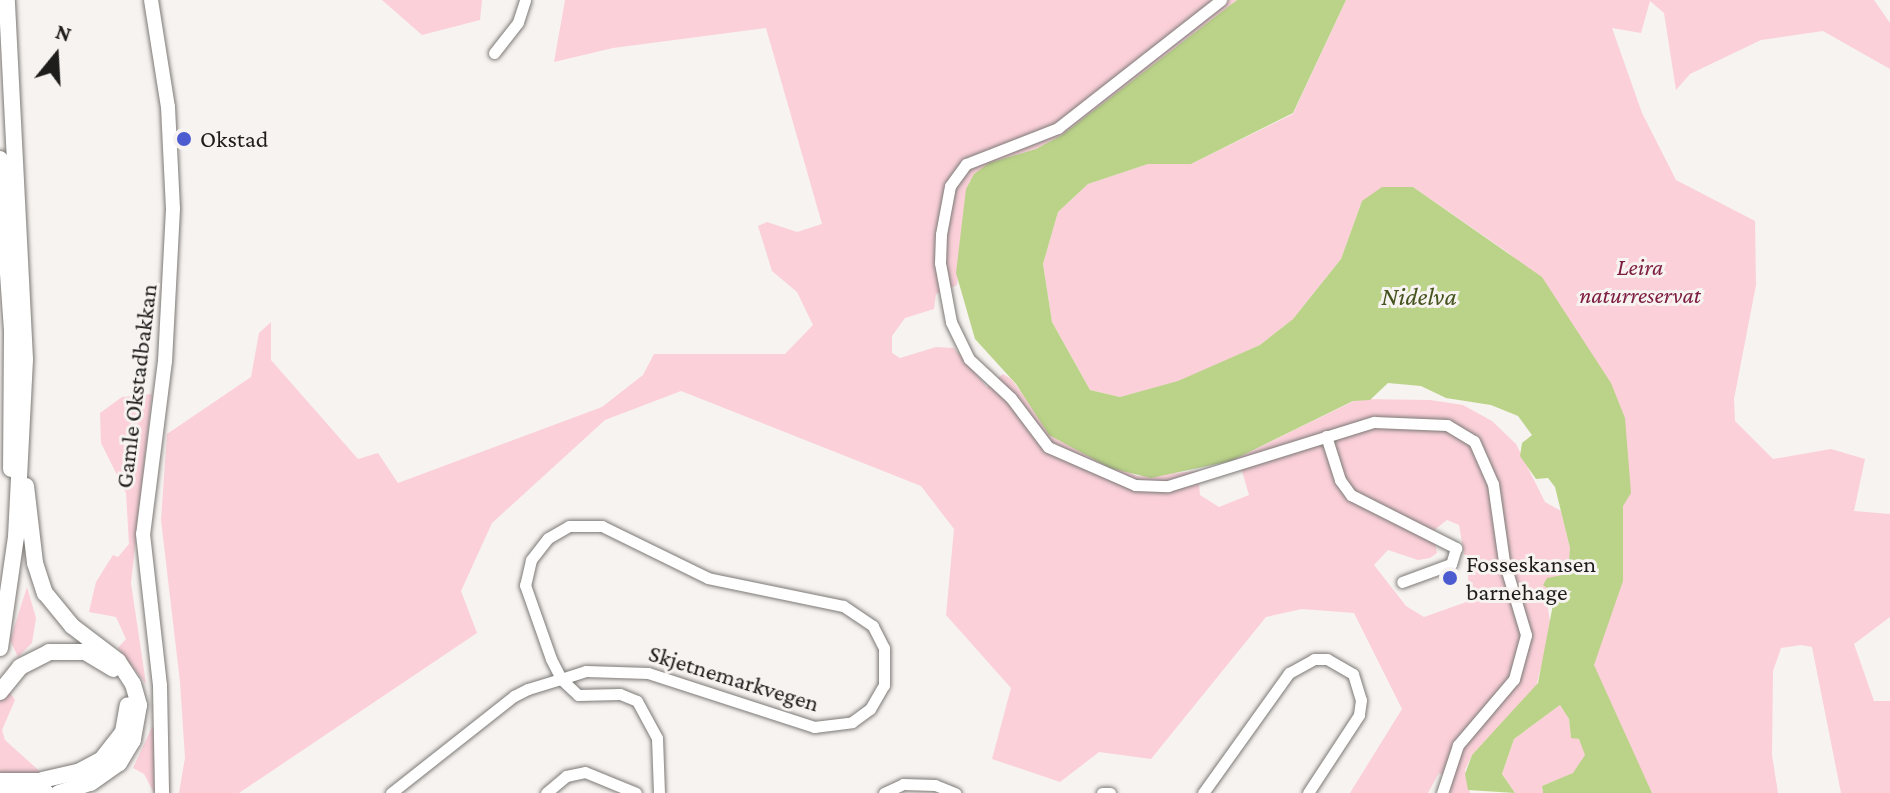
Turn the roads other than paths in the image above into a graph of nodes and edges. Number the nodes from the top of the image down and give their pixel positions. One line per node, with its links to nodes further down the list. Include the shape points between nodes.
1 (7, 0): 9 (highway, via 24,286)
2 (151, 0): 16 (main road, Gamle Okstadbakkan, via 168,107 173,209 165,361 143,534 160,686)
3 (525, 0): 5 (street, via 518,22)
4 (1221, 0): 8 (street, via 1058,128 966,164 950,186 941,234 940,263 951,322 969,359 1011,398 1034,434 1048,447 1111,478 1168,486)
5 (494, 53)
6 (0, 159): 7 (highway, via 12,332)
7 (10, 434): 10 (highway); 12 (highway)
8 (1326, 436): 11 (street, via 1340,480 1351,495 1456,548 1451,564); 33 (street, via 1388,420 1447,425 1474,441 1489,469 1506,573 1524,619 1526,646 1510,686 1458,745)
9 (21, 465): 13 (highway); 20 (highway, via 45,593 60,615 118,661 139,705 133,740 119,763 90,783)
10 (0, 469)
11 (1402, 582)
12 (0, 589)
13 (0, 648)
14 (561, 679): 14 (street, Skjetnemarkvegen, via 529,607 526,579 531,560 548,538 584,523 615,531 708,578 833,604 864,616 880,636 886,659 884,685 870,709 852,722 826,729 648,673 604,669); 23 (street, Skjetnemarkvegen, via 514,696); 26 (street, via 578,695 620,694 637,701 657,738)
15 (0, 692): 18 (highway, via 28,661 66,650 105,662 124,688 127,722 112,749)
16 (161, 777): 21 (main road, Gamle Okstadbakkan); 22 (main road, Gamle Okstadbakkan)
17 (0, 780): 18 (main road)
18 (43, 790): 19 (main road); 20 (highway)
19 (0, 793)
20 (57, 793)
21 (156, 793)
22 (162, 793)
23 (391, 793)
24 (546, 793): 25 (street, via 556,781 585,772)
25 (636, 793)
26 (659, 793)
27 (884, 793): 28 (street, via 903,784 935,785)
28 (955, 793)
29 (1102, 793): 30 (street)
30 (1110, 793)
31 (1203, 793): 32 (street, via 1289,673 1314,659 1327,659 1353,674 1361,700 1359,715)
32 (1308, 793)
33 (1442, 793)

